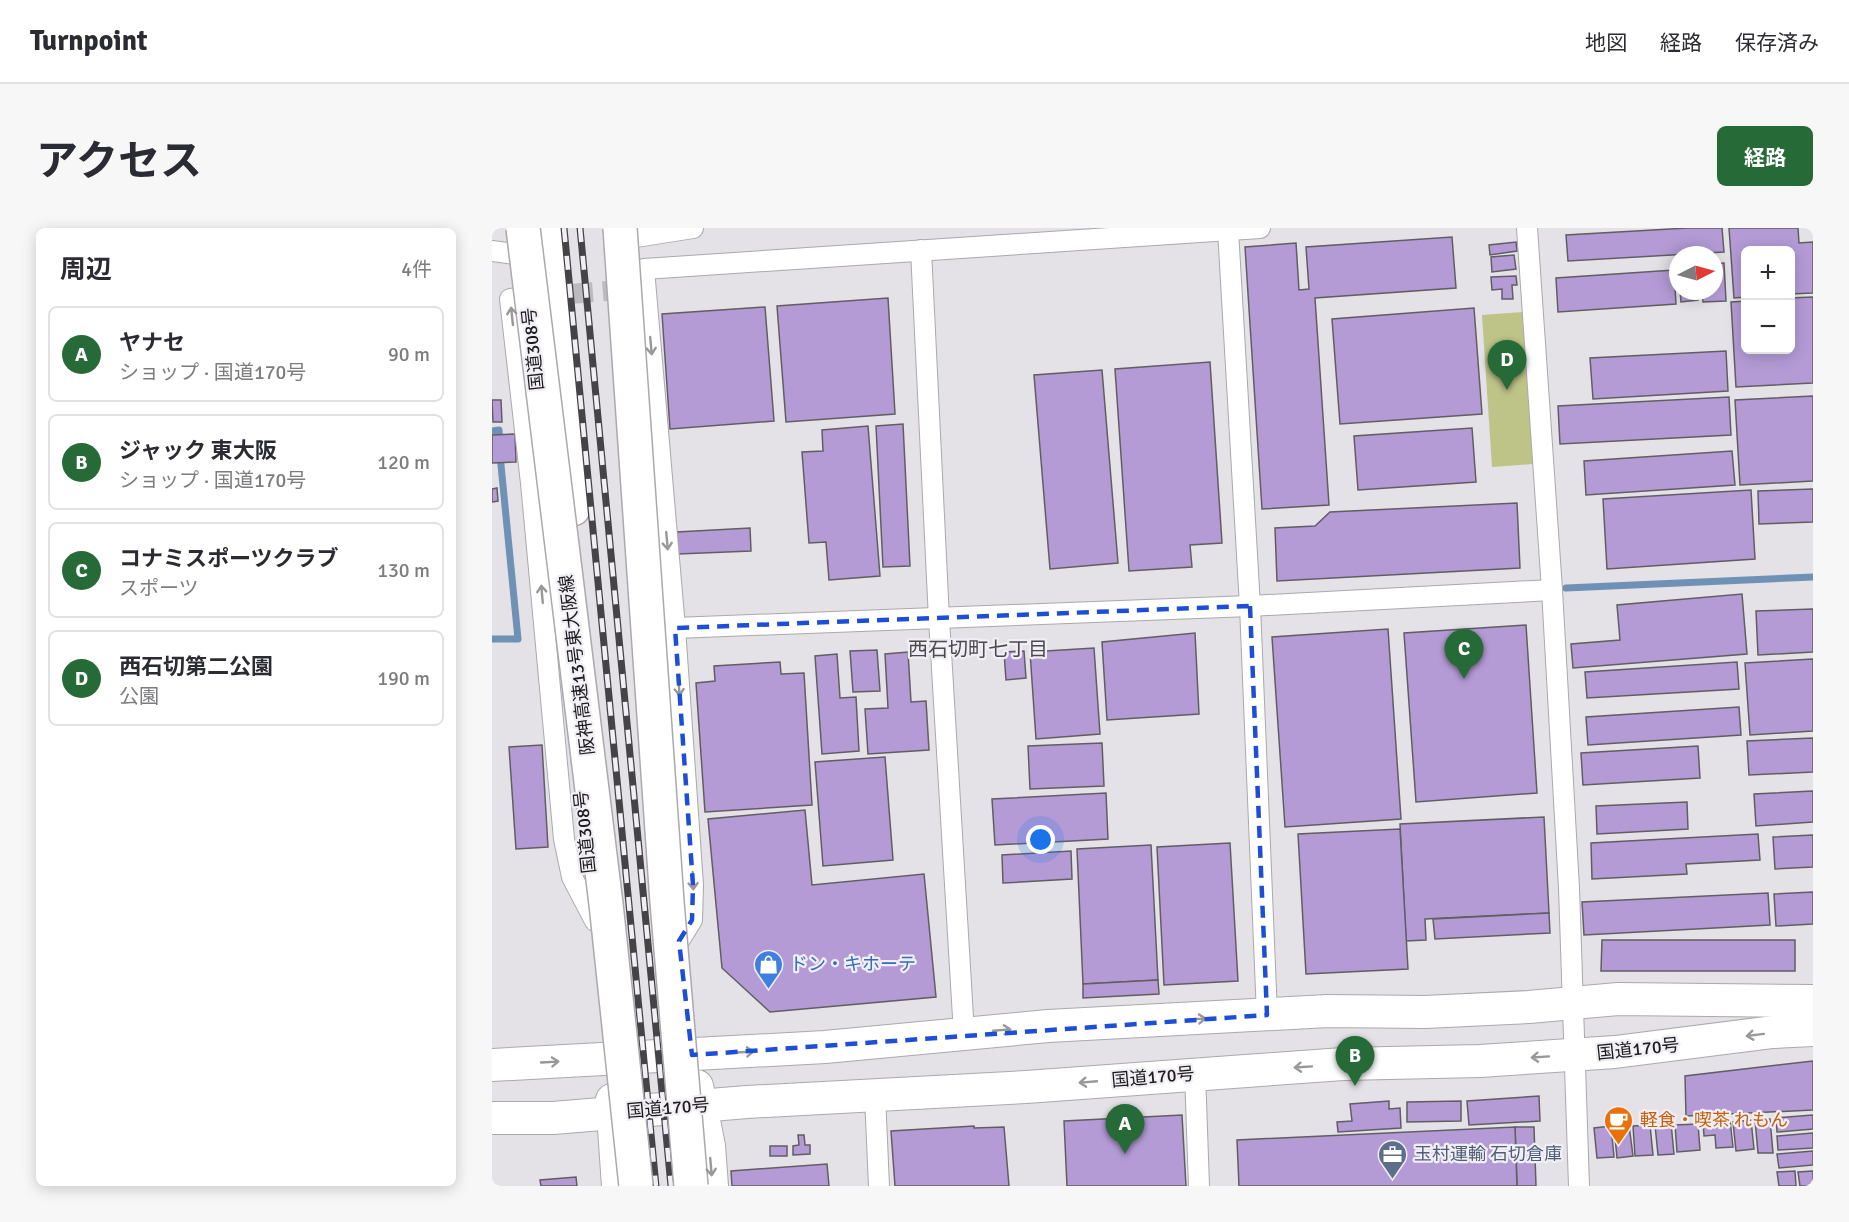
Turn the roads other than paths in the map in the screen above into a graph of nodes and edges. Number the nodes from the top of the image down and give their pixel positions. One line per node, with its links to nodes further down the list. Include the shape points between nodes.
1 (693, 228): 5 (street)
2 (1260, 228): 4 (street)
3 (1527, 228): 10 (street)
4 (1228, 230): 7 (street); 11 (street)
5 (621, 232): 15 (highway); 27 (highway, bridge, via 667,902)
6 (530, 235): 8 (street); 14 (highway, 国道308号); 23 (highway, via 626,1017); 28 (highway, 阪神高速13号東大阪線, bridge, via 606,904)
7 (921, 250): 12 (street); 13 (street, one-way to 13, via 644,269)
8 (492, 251)
9 (516, 298): 14 (street, one-way to 9, via 572,878 564,839 510,298)
10 (1552, 590): 11 (street); 17 (street)
11 (1250, 606): 12 (street); 18 (street)
12 (939, 619): 13 (street); 20 (street)
13 (675, 628): 15 (street, one-way to 15, via 693,885 692,920)
14 (595, 921): 23 (highway, 国道308号)
15 (679, 941): 21 (highway)
16 (1813, 1001): 17 (highway, via 1618,999)
17 (1572, 1003): 18 (highway, via 1425,1012); 22 (street)
18 (1267, 1015): 20 (highway, one-way to 18)
19 (1813, 1030): 22 (highway, 国道170号, one-way to 22)
20 (964, 1034): 21 (highway, one-way to 20)
21 (692, 1055): 23 (highway); 27 (highway)
22 (1574, 1055): 25 (highway, 国道170号, one-way to 25); 36 (street)
23 (608, 1059): 24 (highway, one-way to 23); 28 (highway, 国道308号)
24 (492, 1065)
25 (1195, 1073): 26 (highway, 国道170号, one-way to 26); 35 (street)
26 (875, 1096): 27 (highway, 国道170号); 34 (street)
27 (692, 1102): 28 (highway, 国道170号); 32 (highway, bridge); 33 (highway, one-way to 33, via 709,1146)
28 (620, 1108): 29 (highway, 国道170号, via 553,1118); 30 (highway, 国道308号); 31 (highway, 阪神高速13号東大阪線, bridge)
29 (492, 1118)
30 (618, 1186)
31 (636, 1186)
32 (692, 1186)
33 (712, 1186)
34 (879, 1186)
35 (1199, 1186)
36 (1579, 1186)

